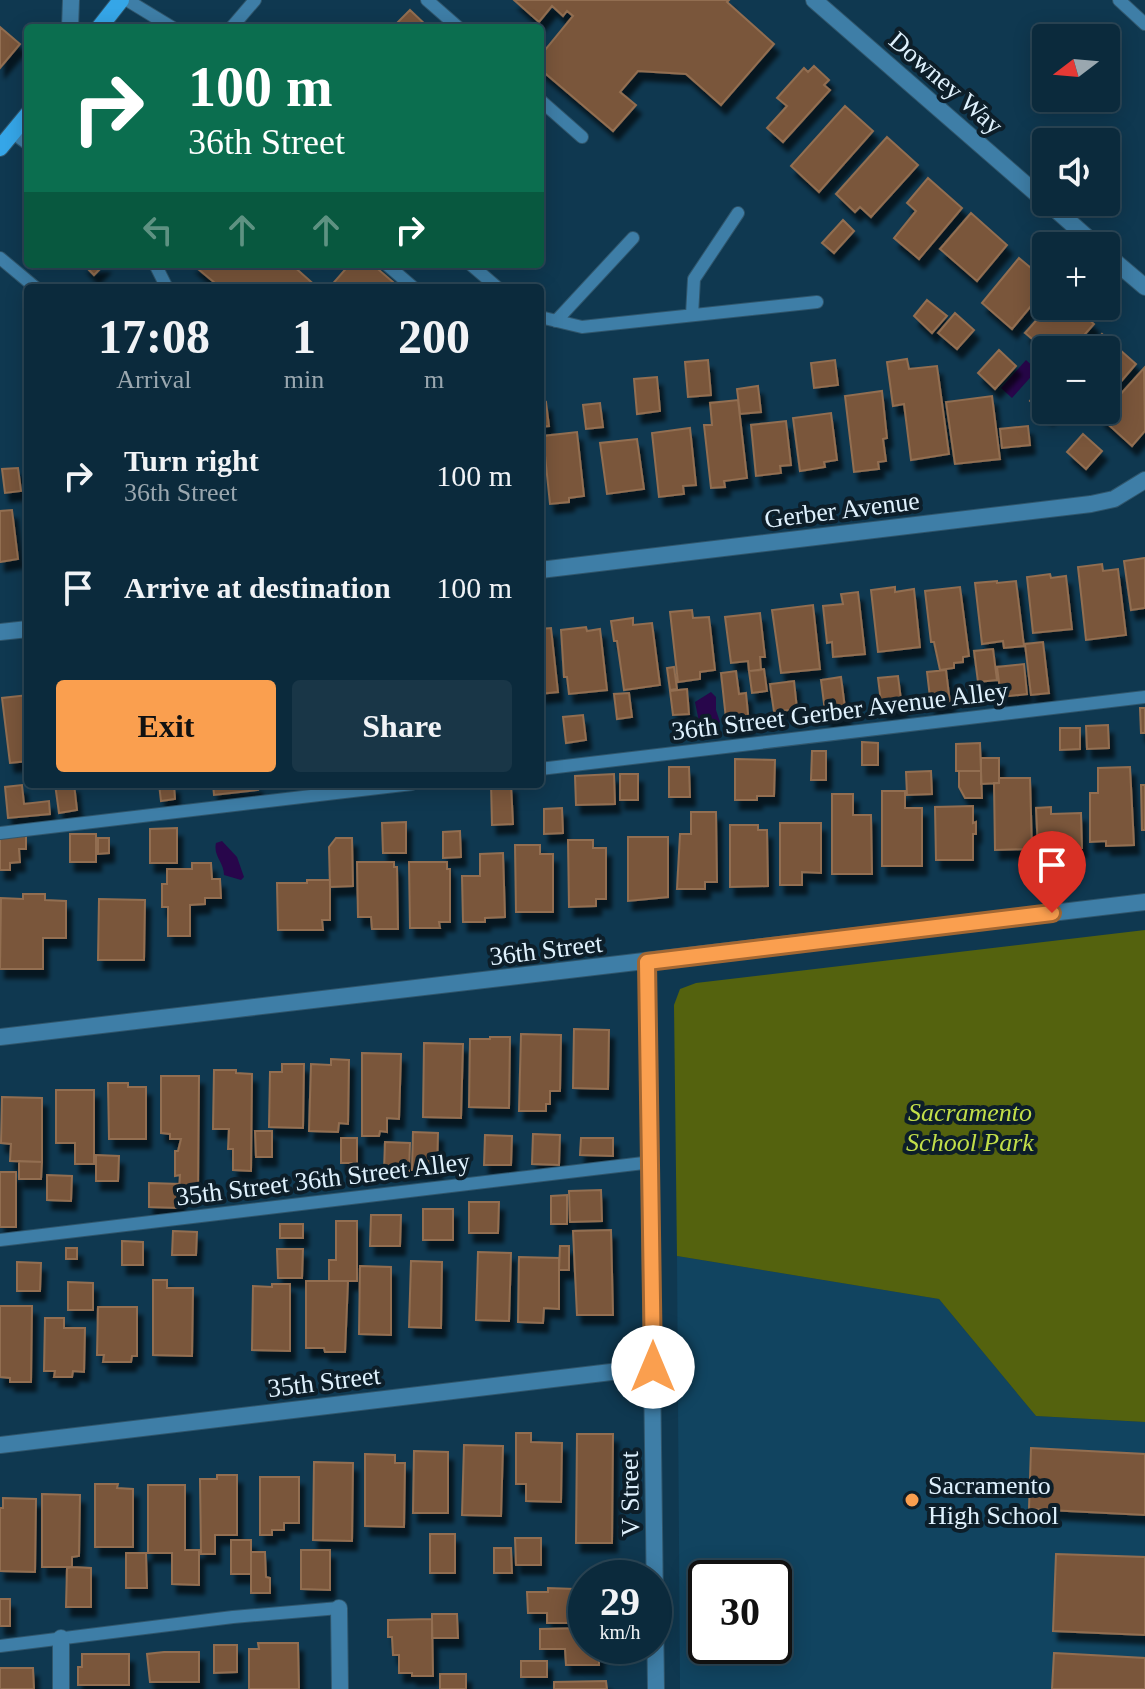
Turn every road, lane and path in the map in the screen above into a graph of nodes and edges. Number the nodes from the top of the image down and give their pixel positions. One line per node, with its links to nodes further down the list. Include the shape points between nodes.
1 (71, 0): 7 (street)
2 (124, 0): 8 (main road); 9 (lane)
3 (255, 0): 10 (lane)
4 (427, 0): 11 (lane)
5 (814, 0): 19 (street, Downey Way)
6 (1119, 0): 12 (lane)
7 (70, 24)
8 (107, 24)
9 (166, 24)
10 (234, 24)
11 (454, 24)
12 (1145, 24)
13 (544, 104): 16 (lane)
14 (24, 119): 15 (main road)
15 (13, 133): 17 (lane); 18 (main road)
16 (582, 137)
17 (24, 141)
18 (0, 148)
19 (1032, 190)
20 (738, 213): 33 (lane, via 694,279)
21 (1062, 216): 22 (street, Downey Way)
22 (1081, 232)
23 (633, 238): 35 (lane)
24 (0, 258): 28 (lane)
25 (1120, 266): 31 (street)
26 (391, 268): 29 (lane)
27 (475, 268): 30 (lane)
28 (31, 284)
29 (409, 284)
30 (493, 284)
31 (1145, 287)
32 (817, 302): 33 (lane)
33 (692, 315): 35 (lane, via 582,327)
34 (544, 318): 35 (lane)
35 (556, 321)
36 (1145, 480): 37 (street, Gerber Avenue, via 1114,499 1091,504)
37 (544, 570)
38 (24, 629): 39 (street)
39 (0, 632)
40 (1145, 697): 41 (lane, 36th Street Gerber Avenue Alley)
41 (544, 769)
42 (378, 788): 43 (lane)
43 (0, 833)
44 (1145, 902): 45 (street, 36th Street)
45 (647, 962): 46 (street, 36th Street); 47 (street, V Street)
46 (0, 1037)
47 (652, 1162): 48 (lane, 35th Street 36th Street Alley); 49 (street, V Street)
48 (0, 1240)
49 (653, 1367): 50 (street, 35th Street); 56 (street, V Street)
50 (0, 1445)
51 (339, 1608): 52 (lane); 55 (street)
52 (61, 1638): 53 (lane); 54 (street)
53 (0, 1646)
54 (61, 1689)
55 (340, 1689)
56 (656, 1689)

